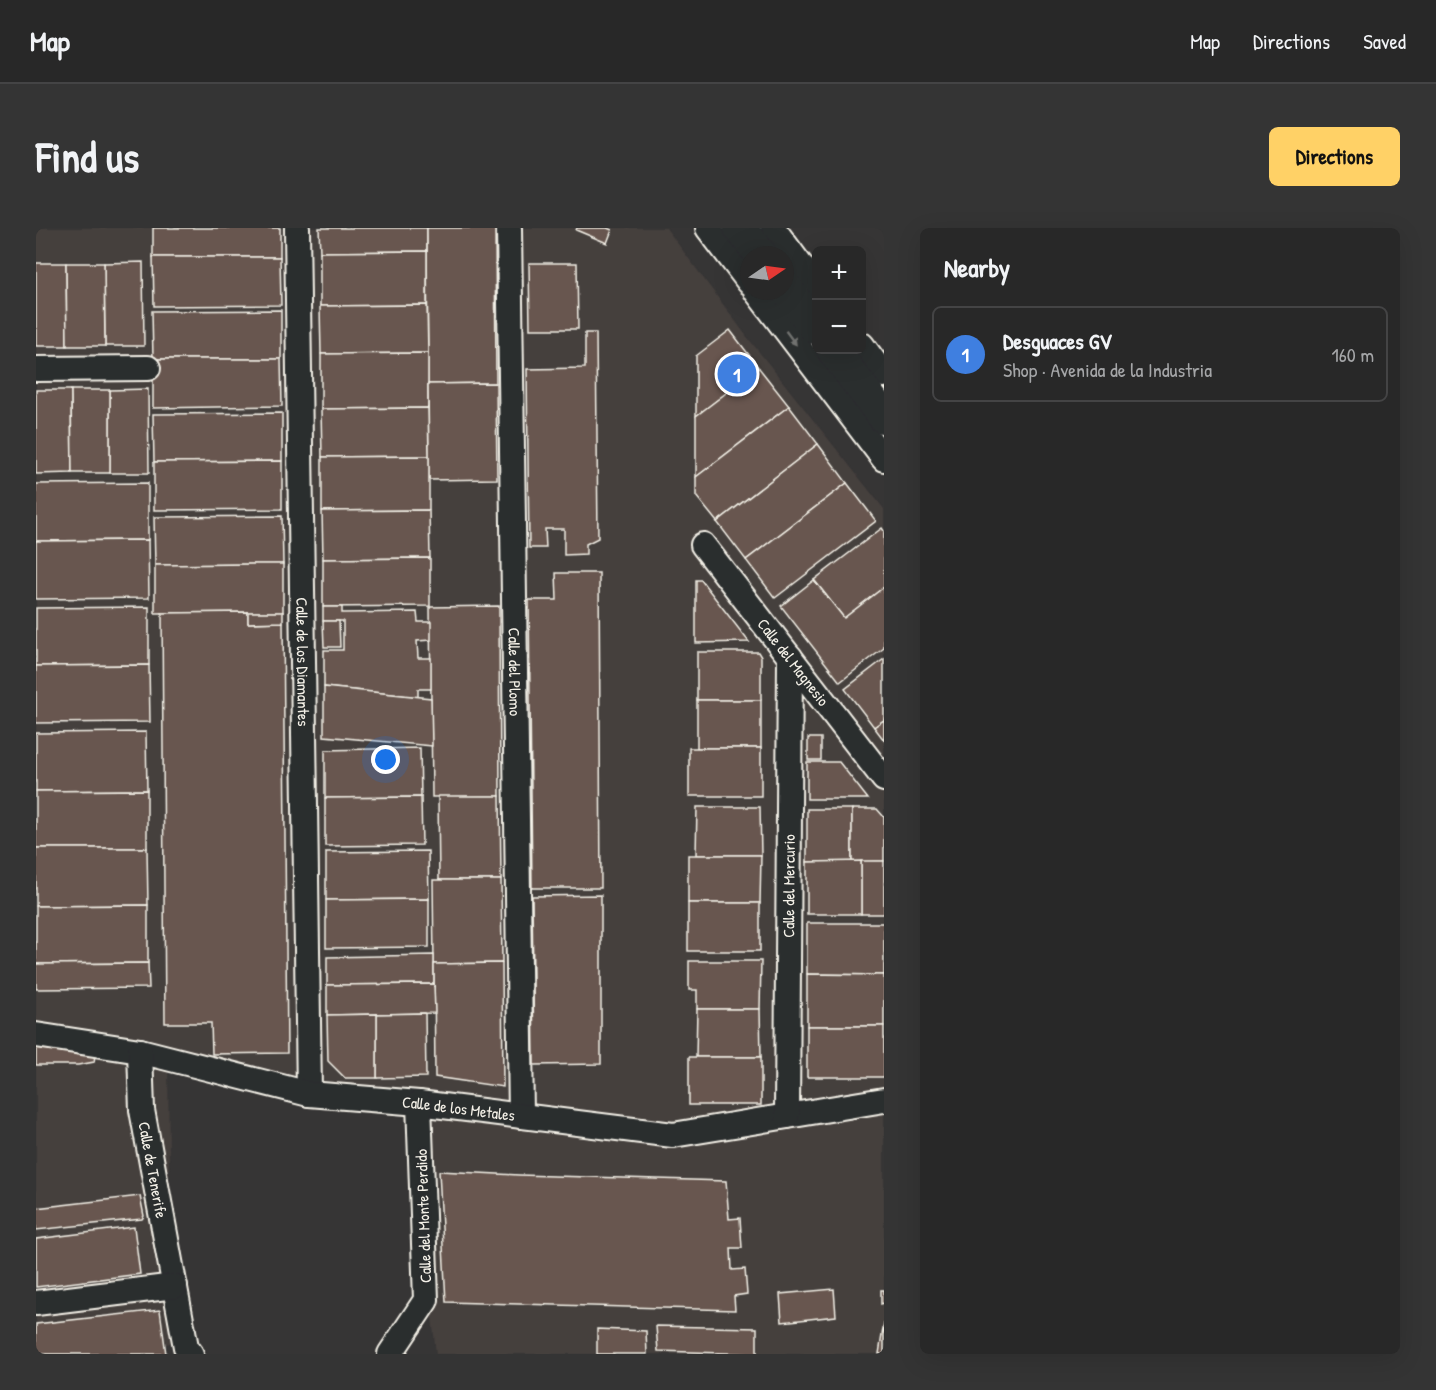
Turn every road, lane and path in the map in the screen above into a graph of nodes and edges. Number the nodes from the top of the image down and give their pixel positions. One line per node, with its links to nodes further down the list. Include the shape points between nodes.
1 (297, 228): 24 (street, Calle de los Diamantes)
2 (509, 228): 27 (street, Calle del Plomo)
3 (708, 228): 7 (street)
4 (740, 228): 6 (main road)
5 (773, 228): 8 (street)
6 (754, 246)
7 (740, 270)
8 (812, 281)
9 (794, 299): 11 (main road)
10 (763, 300): 18 (street, one-way to 18)
11 (812, 323)
12 (866, 352): 16 (street)
13 (836, 354): 17 (main road)
14 (148, 368): 15 (street)
15 (36, 369)
16 (884, 375)
17 (884, 417)
18 (884, 459)
19 (704, 545): 20 (street, Calle del Magnesio)
20 (790, 657): 21 (street, Calle del Magnesio); 28 (street, Calle del Mercurio)
21 (884, 779)
22 (36, 1035): 23 (street, Calle de los Metales)
23 (141, 1052): 24 (street, Calle de los Metales); 29 (street, Calle de Tenerife, via 142,1110)
24 (309, 1094): 26 (street, Calle de los Metales)
25 (884, 1100): 28 (street, Calle de los Metales)
26 (419, 1103): 27 (street, Calle de los Metales); 32 (street, Calle del Monte Perdido, via 426,1300)
27 (521, 1116): 28 (street, Calle de los Metales, via 673,1135)
28 (787, 1116)
29 (175, 1286): 30 (street); 31 (street, Calle de Tenerife, via 186,1347)
30 (36, 1304)
31 (191, 1354)
32 (390, 1354)

